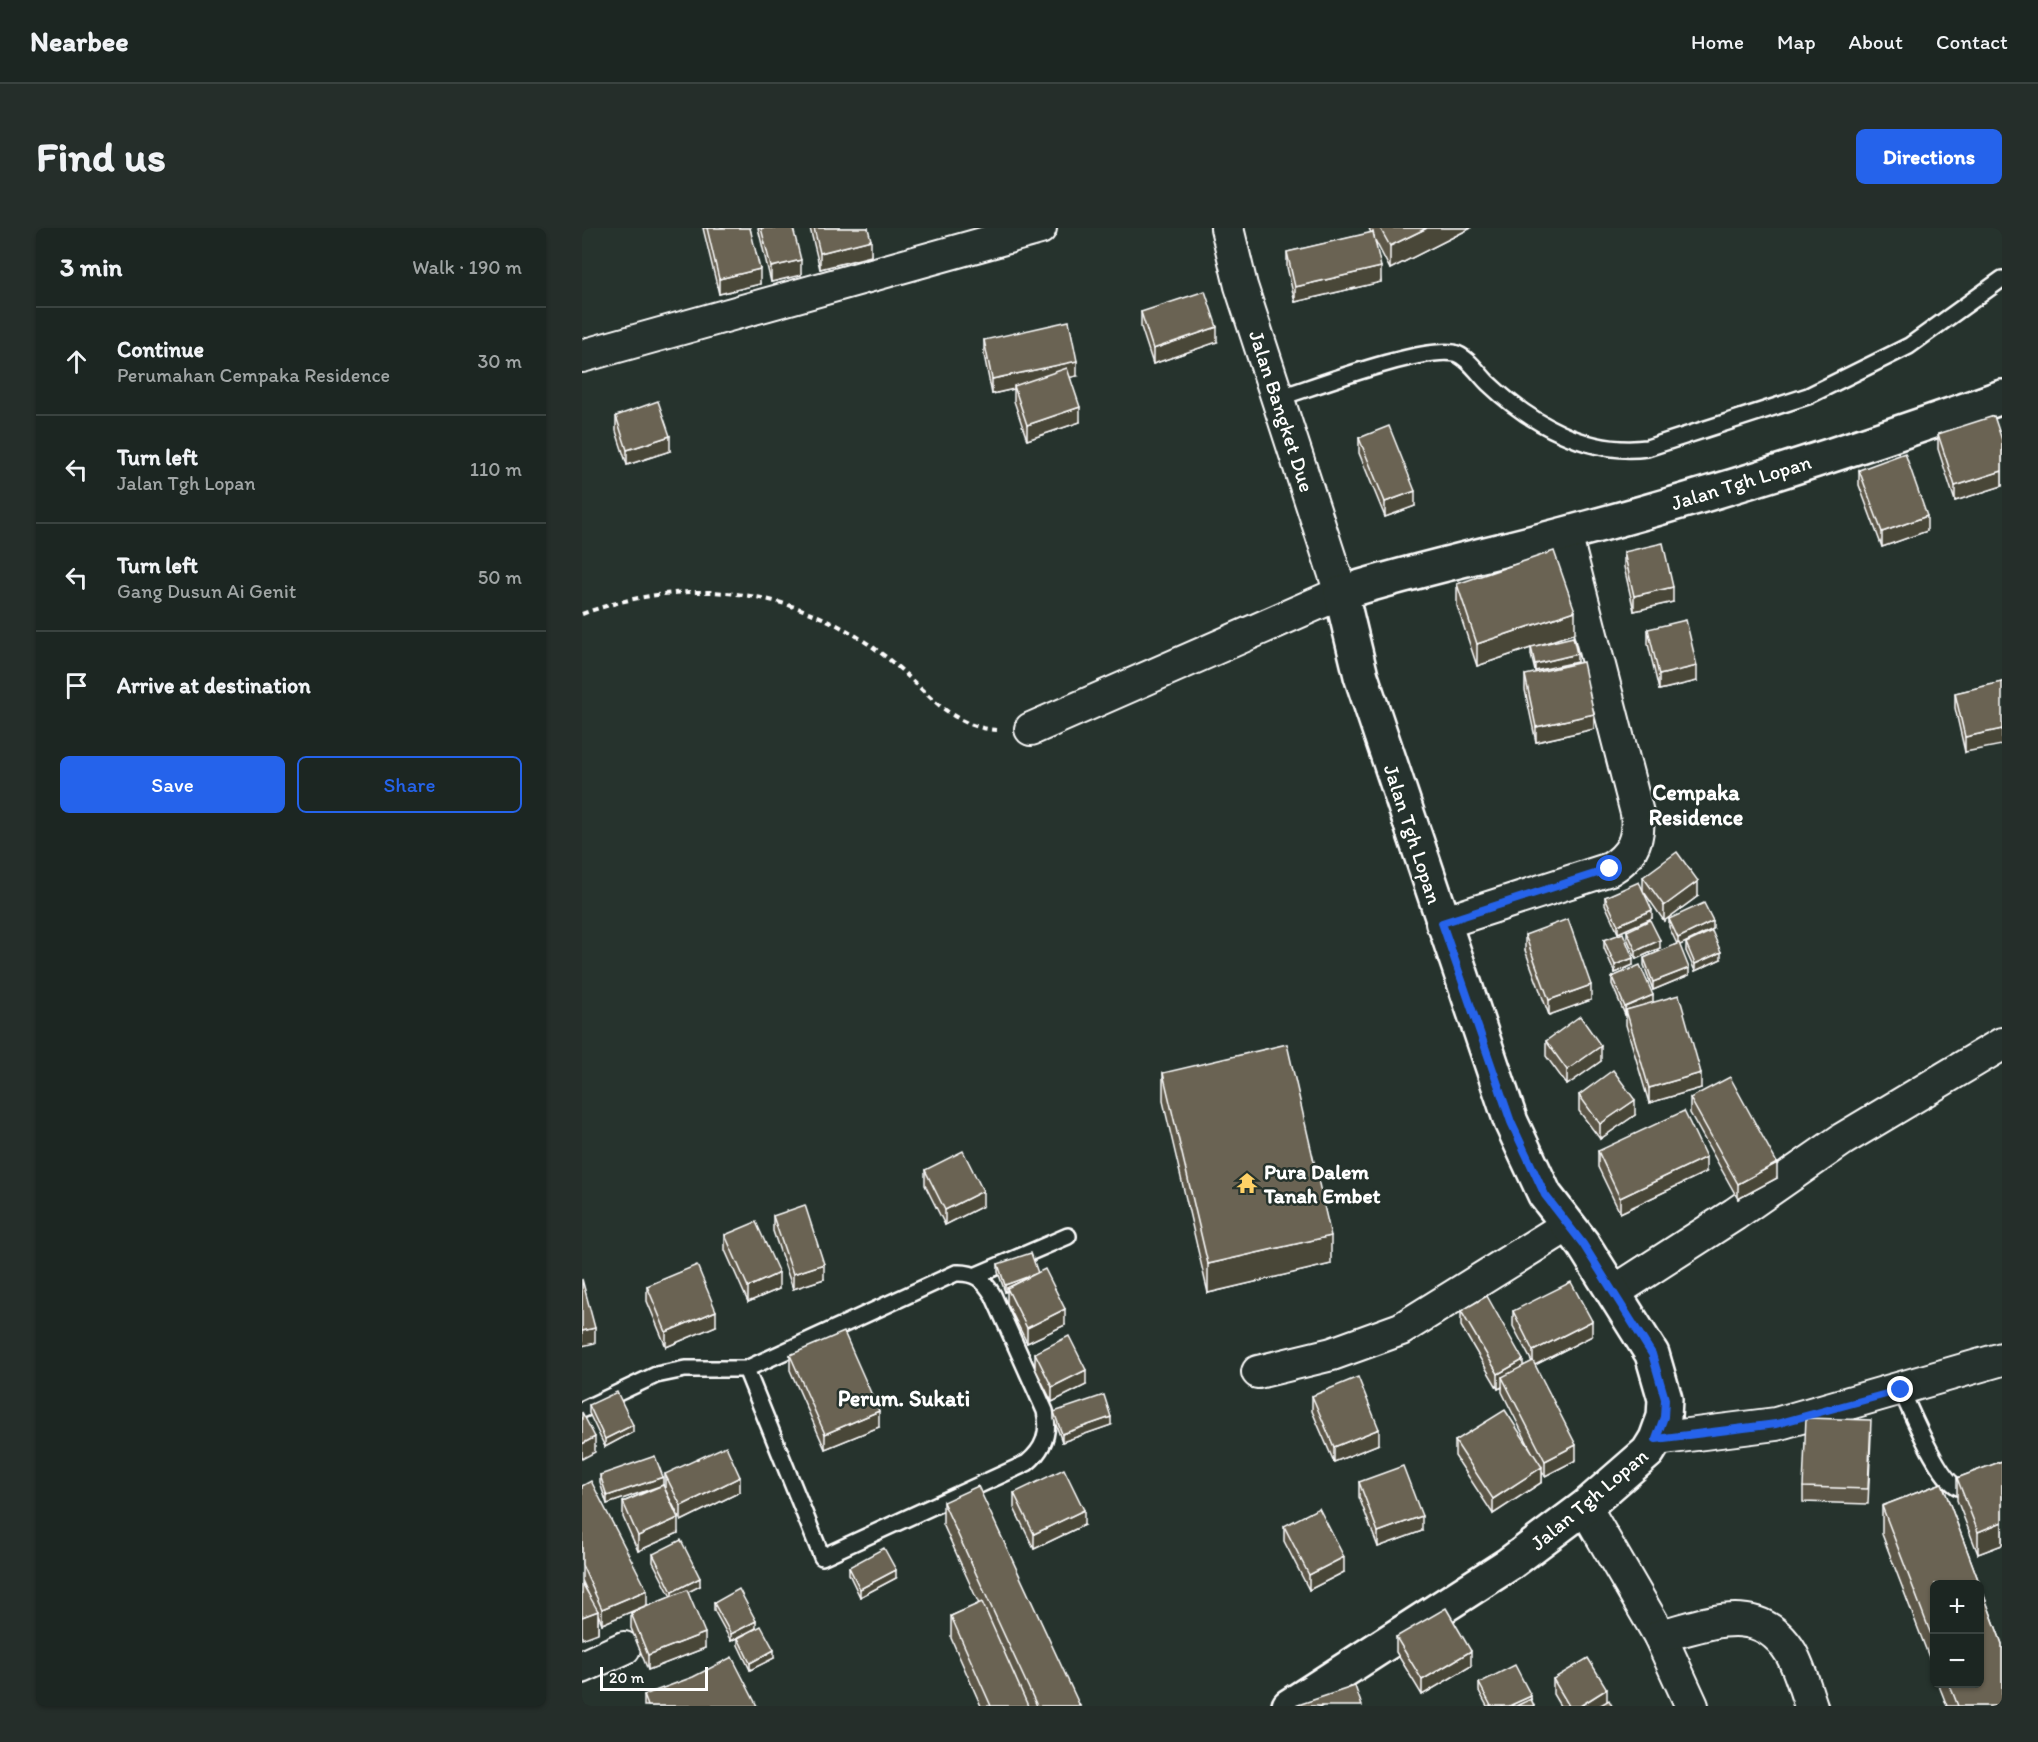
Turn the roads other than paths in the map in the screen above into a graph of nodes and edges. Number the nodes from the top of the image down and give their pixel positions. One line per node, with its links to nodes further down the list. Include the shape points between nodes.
1 (1040, 228): 4 (street)
2 (1227, 228): 6 (street, Jalan Bangket Due, via 1241,286)
3 (2002, 279): 6 (lane, via 1909,346 1808,396 1647,448 1623,451 1587,444 1538,421 1501,395 1465,359 1449,352 1408,358)
4 (582, 356)
5 (2002, 397): 7 (street, Jalan Tgh Lopan, via 1785,470)
6 (1278, 398): 8 (street, Jalan Bangket Due)
7 (1565, 534): 8 (street, Jalan Tgh Lopan, via 1413,570); 10 (street, via 1639,828 1632,850 1610,869)
8 (1341, 592): 9 (street); 10 (street, Jalan Tgh Lopan, via 1361,676)
9 (1031, 729)
10 (1442, 923): 12 (street, Jalan Tgh Lopan, via 1511,1122 1545,1195)
11 (2002, 1044): 15 (street, via 1843,1139)
12 (1568, 1225): 15 (street, Jalan Tgh Lopan); 18 (street, via 1401,1329 1332,1354)
13 (1068, 1236): 14 (lane)
14 (976, 1275): 17 (lane, via 956,1274); 17 (lane, via 993,1295 1045,1411 1044,1444 1027,1463 822,1557)
15 (1614, 1292): 21 (street, Jalan Tgh Lopan, via 1652,1354 1660,1376 1664,1417)
16 (2002, 1359): 19 (street)
17 (746, 1369): 20 (lane, via 686,1369 656,1375)
18 (1258, 1372)
19 (1901, 1390): 21 (street, via 1776,1424); 22 (lane, via 1934,1459 1954,1485 1960,1488)
20 (582, 1410)
21 (1656, 1439): 23 (street, Jalan Tgh Lopan, via 1648,1452)
22 (2002, 1478)
23 (1585, 1507): 24 (street); 27 (street, Jalan Tgh Lopan, via 1509,1564)
24 (1660, 1636): 28 (street); 29 (street, via 1722,1620 1743,1619 1763,1625 1780,1638 1792,1655)
25 (624, 1648): 26 (street)
26 (582, 1667)
27 (1289, 1706)
28 (1692, 1706)
29 (1811, 1706)

